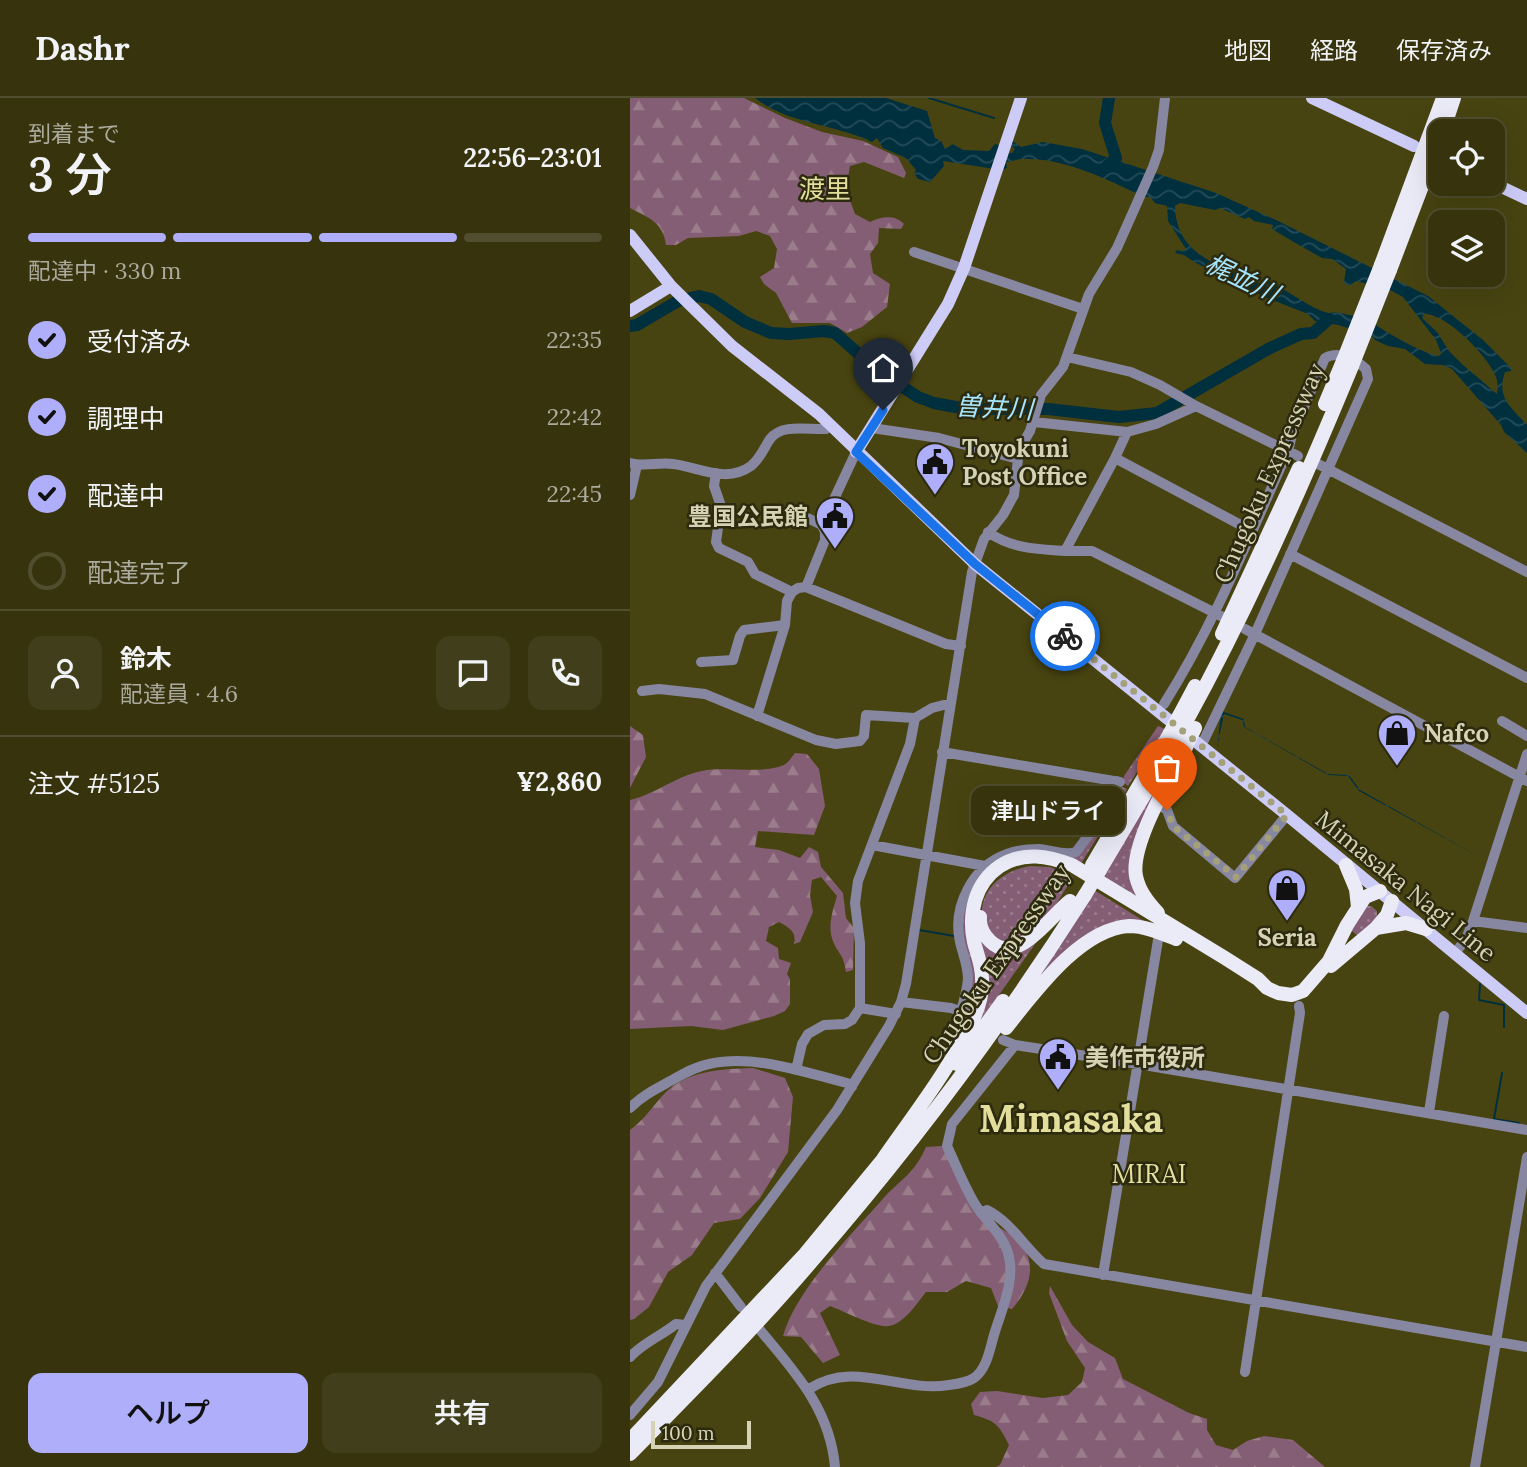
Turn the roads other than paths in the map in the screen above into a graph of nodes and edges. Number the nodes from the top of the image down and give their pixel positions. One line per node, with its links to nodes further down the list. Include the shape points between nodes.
1 (1021, 98): 14 (main road)
2 (1165, 98): 16 (street, via 1153,167 1117,248)
3 (1312, 98): 7 (main road)
4 (1443, 98): 13 (highway, Chugoku Expressway)
5 (1454, 98): 6 (highway)
6 (1447, 119)
7 (1414, 146)
8 (1428, 167): 13 (highway, Chugoku Expressway)
9 (1505, 189): 10 (main road)
10 (1527, 199)
11 (630, 235): 15 (main road, Mimasaka Nagi Line)
12 (914, 252): 14 (street)
13 (1385, 267): 19 (highway, Chugoku Expressway, bridge)
14 (964, 268): 16 (street); 23 (main road, via 948,304)
15 (675, 290): 17 (main road); 22 (main road, Mimasaka Nagi Line, via 732,346)
16 (1083, 309): 18 (street)
17 (630, 311)
18 (1067, 356): 20 (street, via 1132,372); 21 (street, via 1045,389)
19 (1347, 363): 56 (highway, Chugoku Expressway, via 1221,636); 56 (highway, Chugoku Expressway, via 1288,518)
20 (1194, 406): 24 (street); 25 (street)
21 (1034, 420): 24 (street); 29 (street)
22 (831, 426): 26 (main road, Mimasaka Nagi Line); 32 (street, via 780,431 751,466)
23 (872, 428): 26 (main road); 29 (street, via 939,438)
24 (1127, 432): 28 (street)
25 (1288, 451): 27 (street); 31 (street, via 1325,358 1348,357 1366,369 1368,379); 36 (street)
26 (856, 452): 35 (street); 40 (main road, Mimasaka Nagi Line)
27 (1298, 456)
28 (1115, 458): 36 (street); 38 (street)
29 (1017, 459): 37 (street, via 1014,495)
30 (634, 464): 32 (street, via 669,463); 33 (street)
31 (1323, 466): 39 (street); 41 (street)
32 (716, 473): 43 (street, via 714,486 721,506 719,548 748,562 755,574)
33 (630, 495)
34 (797, 513): 35 (street)
35 (821, 525): 42 (street, via 825,540)
36 (1252, 531): 44 (street)
37 (988, 532): 38 (street, via 1020,547); 40 (street)
38 (1065, 551): 44 (street, via 1092,551)
39 (1290, 554): 46 (street); 49 (street)
40 (975, 564): 47 (street); 64 (main road, Mimasaka Nagi Line)
41 (1527, 572)
42 (806, 587): 43 (street); 47 (street, via 946,645)
43 (792, 592): 45 (street)
44 (1219, 615): 52 (street)
45 (785, 625): 48 (street, via 744,630 733,660); 53 (street)
46 (1250, 632): 59 (street); 62 (street)
47 (961, 646): 51 (street)
48 (701, 662)
49 (1527, 678)
50 (642, 691): 53 (street, via 705,694)
51 (951, 703): 54 (street); 60 (street)
52 (1164, 704)
53 (757, 716): 54 (street, via 808,738 836,744 860,741 866,715)
54 (915, 718): 65 (street, via 910,744)
55 (1502, 721): 57 (street)
56 (1187, 722): 58 (highway, Chugoku Expressway, bridge); 58 (highway, bridge)
57 (1527, 736)
58 (1178, 739): 70 (highway, Chugoku Expressway, bridge); 74 (highway, via 1136,859 1143,897)
59 (1204, 740)
60 (942, 752): 66 (street); 68 (street, via 1119,782 1076,852 1024,850 1000,856)
61 (1527, 754): 62 (street)
62 (1523, 779): 73 (street)
63 (1160, 806): 64 (street, via 1167,810 1173,826 1236,877)
64 (1287, 815): 67 (main road, Mimasaka Nagi Line)
65 (872, 845): 66 (street); 83 (street, via 855,903)
66 (927, 855): 68 (street); 81 (street)
67 (1346, 865): 69 (main road, Mimasaka Nagi Line); 72 (highway)
68 (985, 866): 81 (street, via 960,907 960,941 968,981 965,1013)
69 (1380, 891): 71 (main road, Mimasaka Nagi Line); 72 (highway, via 1365,897)
70 (1077, 895): 78 (highway, via 1035,936 1013,948 996,946 981,930 981,908 990,886 1008,870 1037,863 1069,872); 94 (highway, Chugoku Expressway, via 996,1028); 98 (highway, Chugoku Expressway, via 997,1010)
71 (1392, 901): 75 (highway); 77 (main road, Mimasaka Nagi Line)
72 (1358, 907): 74 (highway, via 1329,961 1303,991 1292,995 1268,988)
73 (1473, 921): 76 (street); 80 (street)
74 (1168, 923): 98 (highway, via 1072,865 1052,858 1012,860 992,872 979,888 973,906 974,942 982,977 975,1014 952,1058)
75 (1376, 928): 77 (highway, via 1406,923); 78 (highway, via 1304,996 1292,1000 1265,995)
76 (1527, 928)
77 (1426, 929): 80 (main road, Mimasaka Nagi Line)
78 (1176, 939): 94 (highway, via 1130,926 1105,932 1087,943 1049,976 950,1100)
79 (1158, 940): 89 (street)
80 (1455, 953): 84 (main road, Mimasaka Nagi Line)
81 (901, 1002): 85 (street)
82 (1299, 1006): 92 (street)
83 (860, 1008): 85 (street); 90 (street, via 845,1024 824,1025 808,1034)
84 (1527, 1013)
85 (896, 1014): 91 (street)
86 (1444, 1016): 95 (street)
87 (1003, 1040): 88 (street)
88 (1015, 1045): 89 (street); 99 (street, via 952,1124 948,1136 947,1146)
89 (1138, 1064): 92 (street); 101 (street)
90 (796, 1070): 91 (street); 93 (street, via 744,1060 708,1064 645,1094)
91 (852, 1087): 100 (street)
92 (1289, 1089): 95 (street); 102 (street)
93 (630, 1108)
94 (936, 1109): 113 (highway, Chugoku Expressway, via 810,1263)
95 (1429, 1112): 96 (street)
96 (1527, 1130)
97 (1527, 1157): 106 (street)
98 (883, 1159): 112 (highway, Chugoku Expressway, via 805,1254)
99 (981, 1213): 101 (street, via 987,1210 1007,1224 1044,1264); 110 (street, via 1005,1246 1010,1270 985,1362 975,1377 940,1386 850,1375 829,1378)
100 (715, 1273): 103 (street); 104 (street)
101 (1103, 1275): 102 (street)
102 (1255, 1301): 106 (street); 109 (street)
103 (741, 1307)
104 (685, 1325): 108 (street, via 676,1324); 111 (street, via 658,1382)
105 (760, 1330): 110 (street)
106 (1497, 1342): 107 (street); 115 (street)
107 (1527, 1347)
108 (630, 1357)
109 (1245, 1372)
110 (809, 1389): 114 (street, via 823,1417)
111 (630, 1415)
112 (630, 1440)
113 (630, 1454)
114 (835, 1467)
115 (1475, 1467)

